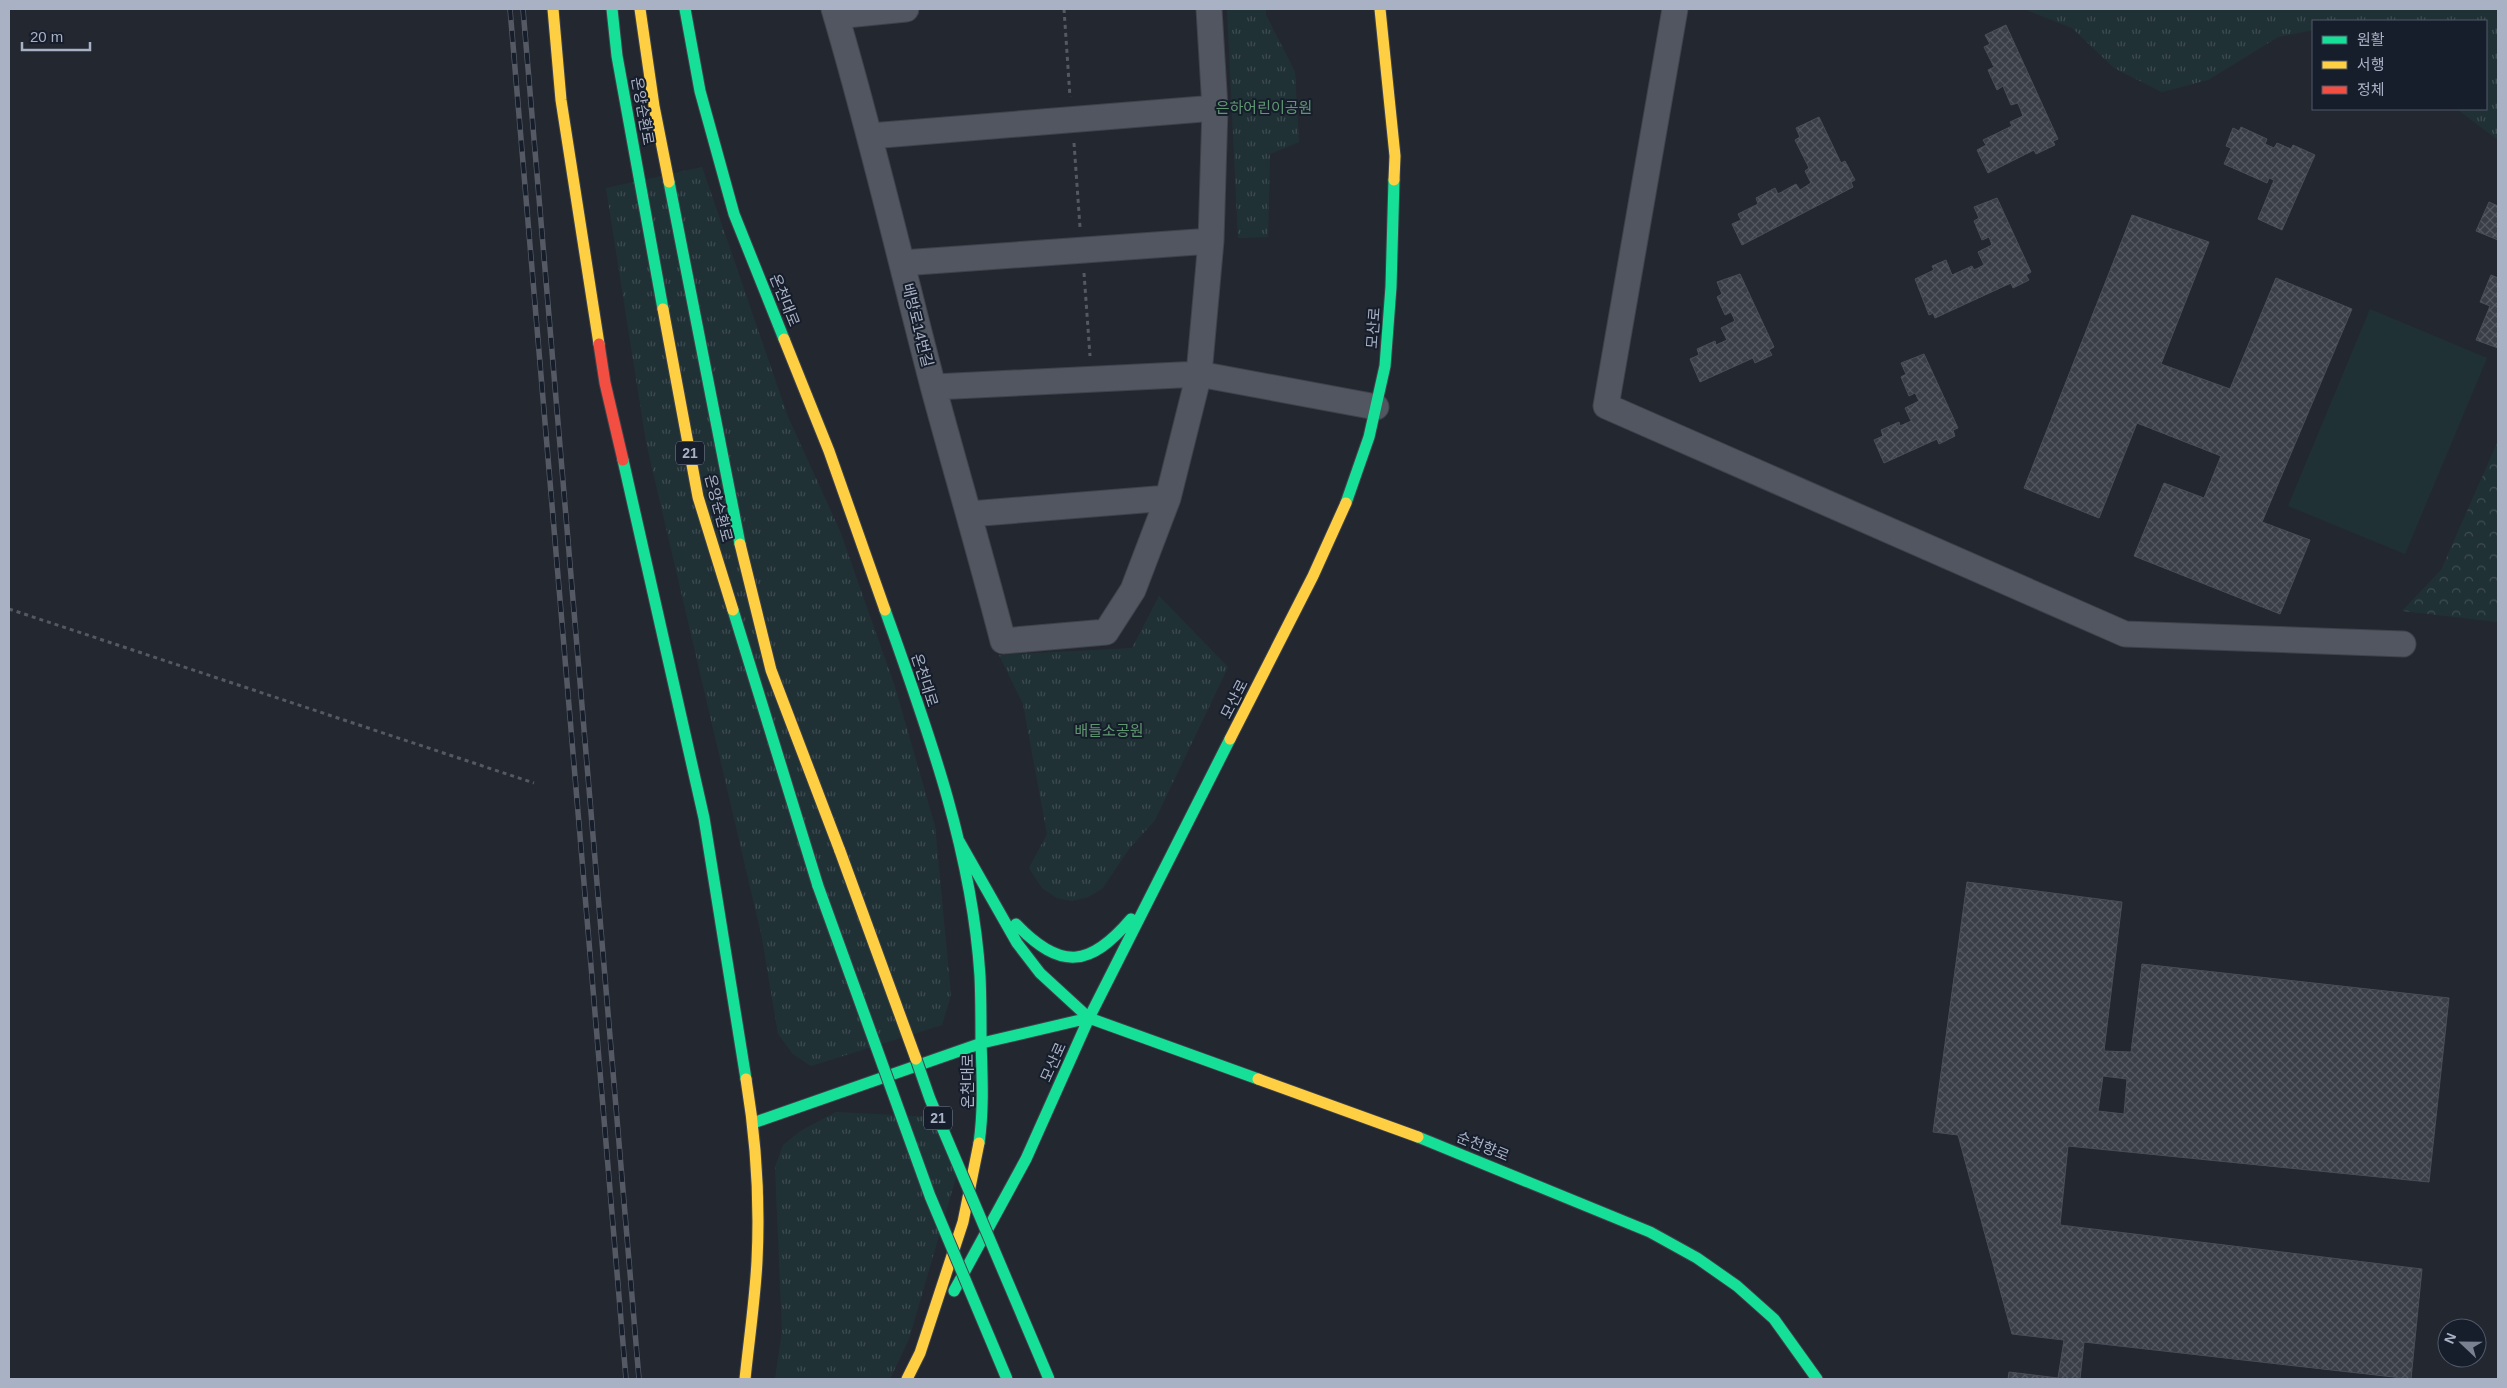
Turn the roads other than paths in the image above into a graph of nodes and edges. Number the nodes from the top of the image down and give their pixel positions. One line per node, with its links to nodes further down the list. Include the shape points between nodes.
1 (553, 9): 25 (main road, via 561,100 604,383 704,818)
2 (612, 9): 29 (main road, 온양순환로 / 21, bridge, via 617,56 698,497 818,886 930,1196)
3 (640, 9): 30 (main road, 온양순환로 / 21, bridge, via 654,106 731,505 770,670 930,1100)
4 (685, 9): 20 (main road, 온천대로, via 700,91 734,214 829,451 937,762)
5 (906, 9): 9 (street)
6 (1209, 9): 10 (street)
7 (1380, 9): 16 (main road, 모산로, via 1395,156 1391,288 1385,366)
8 (1675, 9): 19 (street, via 1606,406 2125,634)
9 (835, 13): 11 (street, 배방로14번길)
10 (1215, 108): 11 (street); 12 (street)
11 (870, 136): 13 (street, 배방로14번길)
12 (1211, 241): 13 (street); 14 (street)
13 (902, 263): 15 (street, 배방로14번길)
14 (1199, 374): 15 (street); 16 (street); 17 (street)
15 (934, 387): 18 (street, 배방로14번길)
16 (1376, 407): 21 (main road, 모산로, via 1346,502 1314,576)
17 (1168, 498): 18 (street); 18 (street, 배방로14번길, via 1133,590 1106,632 1003,641)
18 (970, 514)
19 (2403, 644)
20 (957, 837): 22 (main road); 24 (main road, 온천대로, via 970,899 980,975)
21 (1148, 899): 22 (main road, via 1120,933 1088,956 1066,957 1045,948 1020,929); 23 (main road, 모산로)
22 (995, 901): 23 (main road, via 1017,943 1040,973)
23 (1089, 1018): 24 (main road); 26 (main road, 모산로, via 1026,1159); 31 (main road, 순천향로, via 1421,1138 1650,1232 1697,1258 1737,1286 1774,1319)
24 (982, 1043): 25 (main road); 26 (main road, 온천대로, via 983,1114 977,1160 963,1222)
25 (753, 1123): 27 (main road, via 758,1207 757,1263)
26 (920, 1354): 28 (main road, 온천대로)
27 (745, 1379)
28 (907, 1379)
29 (1007, 1379)
30 (1049, 1379)
31 (1817, 1379)

